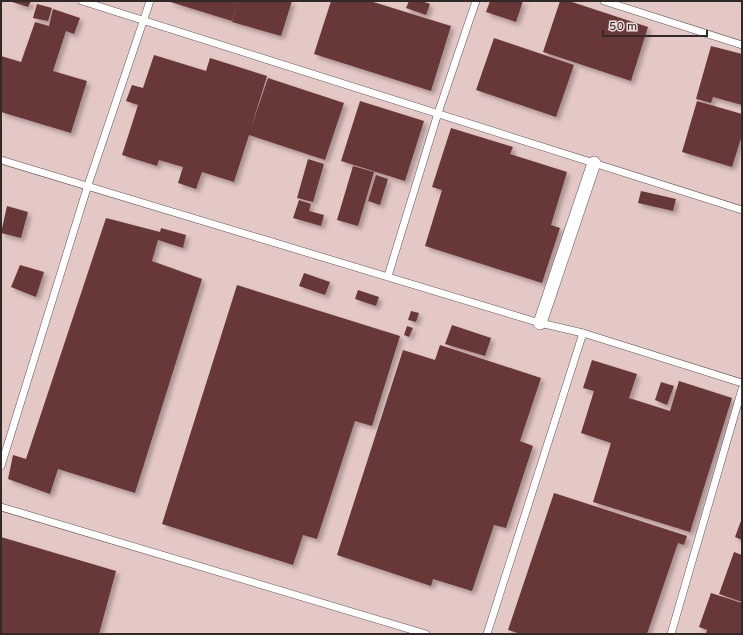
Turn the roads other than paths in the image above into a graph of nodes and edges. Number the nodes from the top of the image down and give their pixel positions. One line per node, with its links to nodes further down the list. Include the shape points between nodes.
1 (82, 1): 5 (lane)
2 (150, 1): 5 (lane)
3 (476, 1): 7 (lane)
4 (604, 1): 6 (lane)
5 (144, 22): 7 (lane); 10 (lane)
6 (742, 45)
7 (438, 113): 9 (lane); 12 (lane)
8 (1, 160): 10 (lane)
9 (594, 163): 11 (lane); 13 (street)
10 (88, 185): 12 (lane); 17 (lane)
11 (742, 210)
12 (388, 276): 13 (lane)
13 (540, 323): 14 (lane)
14 (584, 333): 15 (lane); 20 (lane)
15 (742, 383)
16 (742, 389): 21 (lane)
17 (1, 466)
18 (1, 507): 19 (lane)
19 (426, 634)
20 (487, 634)
21 (671, 634)

